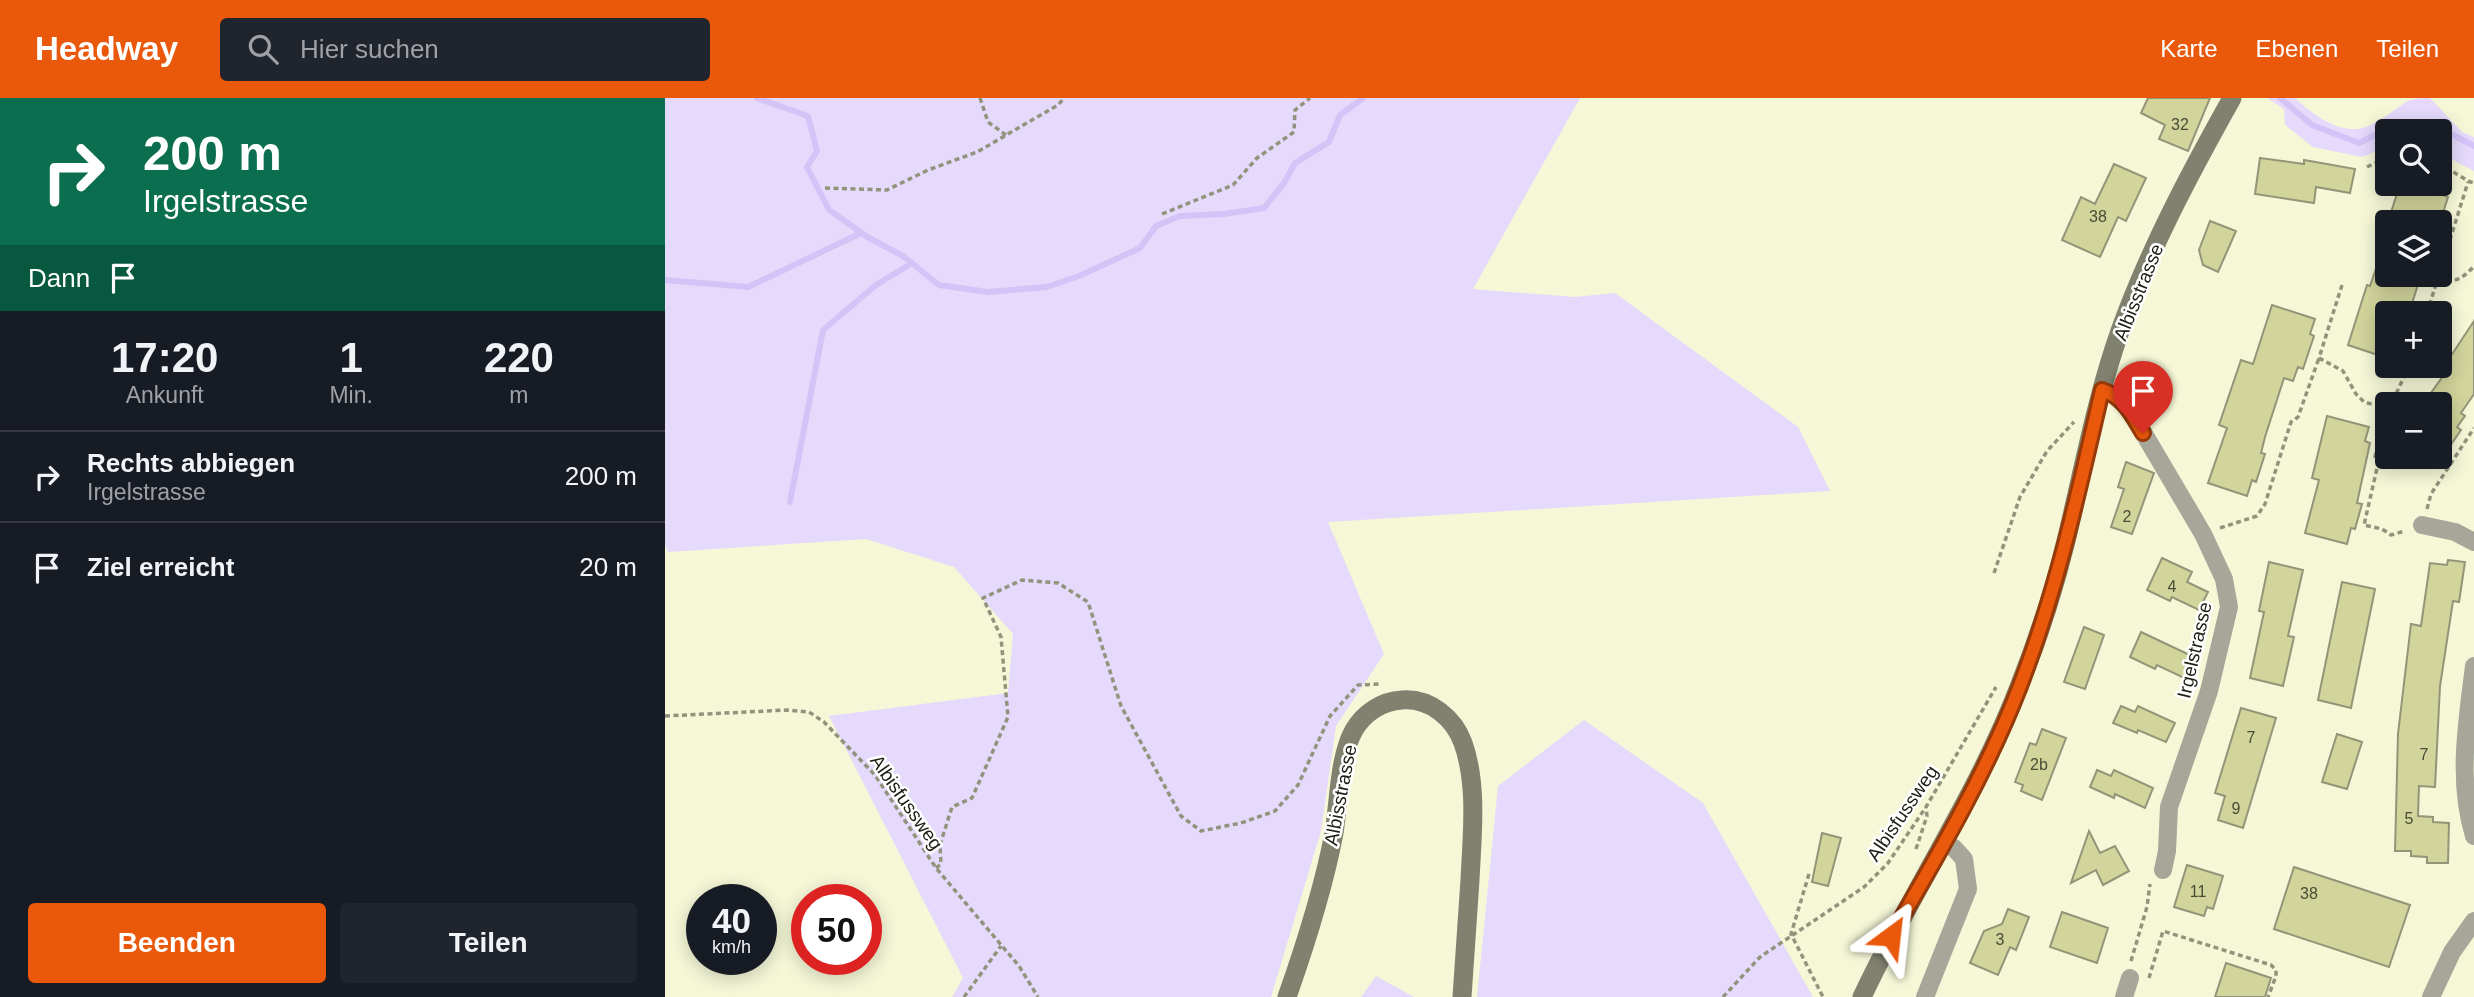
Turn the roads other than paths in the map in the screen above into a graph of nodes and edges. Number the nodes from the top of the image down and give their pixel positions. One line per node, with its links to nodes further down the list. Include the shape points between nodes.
1 (2232, 98): 2 (main road, Albisstrasse, via 2145,270)
2 (2102, 390): 7 (main road, Albisstrasse, via 2066,545 2040,629 1984,768); 8 (street, Irgelstrasse, via 2116,395 2130,410 2203,534 2224,579 2229,607 2209,691 2169,807)
3 (2422, 525): 4 (street, via 2455,532)
4 (2474, 542)
5 (2474, 666): 6 (street, via 2465,742 2466,794)
6 (2474, 836)
7 (1945, 844): 13 (main road, Albisstrasse, via 1891,936); 14 (street, via 1964,859 1968,889)
8 (2163, 870)
9 (2474, 921): 16 (street, via 2452,952)
10 (2130, 978): 15 (street)
11 (1287, 997): 12 (main road, Albisstrasse, via 1333,837 1348,744 1369,713 1402,700 1424,703 1448,718 1463,744 1470,773 1472,848)
12 (1462, 997)
13 (1862, 997)
14 (1925, 997)
15 (2125, 997)
16 (2431, 997)

